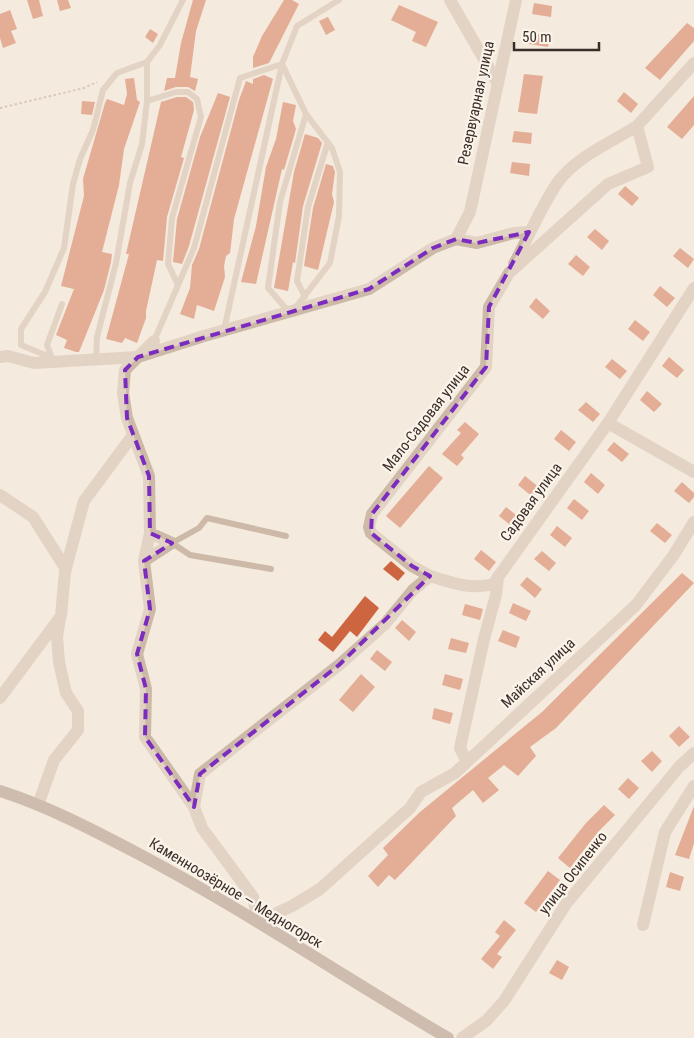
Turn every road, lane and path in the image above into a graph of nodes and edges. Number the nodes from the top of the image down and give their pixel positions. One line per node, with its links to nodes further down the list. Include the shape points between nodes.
1 (183, 0): 5 (lane, via 160,45)
2 (339, 0): 7 (lane, via 297,26)
3 (450, 0): 9 (street)
4 (516, 0): 9 (street, Резервуарная улица)
5 (147, 62): 8 (lane); 10 (lane)
6 (694, 63): 13 (street)
7 (282, 64): 12 (lane); 18 (lane, via 240,78 194,248); 23 (lane)
8 (117, 73): 11 (path, via 84,88); 26 (lane, via 103,90 93,130 80,159 64,248 45,292 21,329 21,345)
9 (497, 82): 16 (street, Резервуарная улица, via 470,212)
10 (147, 101): 18 (lane, via 176,92 188,92 197,99 201,117 172,218 168,264); 28 (lane, via 142,144 130,183 116,262 97,337)
11 (0, 108)
12 (306, 114): 14 (lane); 22 (lane, via 280,202 268,288)
13 (637, 126): 15 (street, via 578,163 559,180); 17 (street, Мало-Садовая улица, via 648,167 608,184)
14 (328, 142): 20 (lane, via 308,207 298,280); 20 (lane, via 340,172 338,216 330,263)
15 (529, 232): 16 (street, via 477,244); 17 (street)
16 (456, 239): 22 (street, via 433,248 369,289)
17 (509, 273): 41 (street, Мало-Садовая улица, via 489,307 486,367 372,514 371,533 412,566)
18 (178, 285): 24 (lane)
19 (694, 288): 30 (street, Садовая улица)
20 (305, 297): 22 (lane)
21 (62, 304): 26 (lane, via 46,345)
22 (291, 311): 23 (street)
23 (224, 330): 27 (street)
24 (154, 341): 27 (street)
25 (0, 357): 29 (street, via 34,363)
26 (50, 357): 29 (lane)
27 (138, 357): 28 (street); 31 (street, via 125,370 123,393)
28 (96, 360): 29 (street)
29 (65, 362)
30 (608, 423): 32 (street); 42 (street, Садовая улица)
31 (133, 435): 35 (street, via 149,476); 39 (street, via 84,501)
32 (694, 472)
33 (0, 495): 39 (street, via 33,517)
34 (694, 522): 46 (street, Майская улица, via 636,605)
35 (150, 533): 37 (street); 38 (street)
36 (286, 536): 37 (lane, via 207,518 199,528)
37 (172, 543): 38 (street); 40 (lane, via 190,555)
38 (144, 561): 50 (street, via 150,609 137,654 146,689 145,737)
39 (66, 569): 43 (street)
40 (271, 569)
41 (430, 576): 42 (street, via 481,588 494,584); 50 (street, via 413,590 385,624 339,665 200,774)
42 (498, 576): 46 (street, Садовая улица, via 460,748)
43 (61, 616): 44 (street); 49 (street, via 57,637 59,662 66,693 78,711 78,730 54,760)
44 (0, 698)
45 (694, 753): 54 (street, улица Осипенко, via 566,904 504,1001 486,1021)
46 (466, 760): 51 (street, Майская улица, via 455,772 421,792 410,808 320,889)
47 (694, 786): 52 (street, via 665,832)
48 (0, 791): 49 (main road, Каменноозёрное — Медногорск)
49 (38, 805): 51 (main road, Каменноозёрное — Медногорск, via 183,877)
50 (194, 807): 51 (street, via 202,828 253,897)
51 (258, 922): 53 (main road, Каменноозёрное — Медногорск)
52 (643, 924)
53 (441, 1036)
54 (462, 1038)

